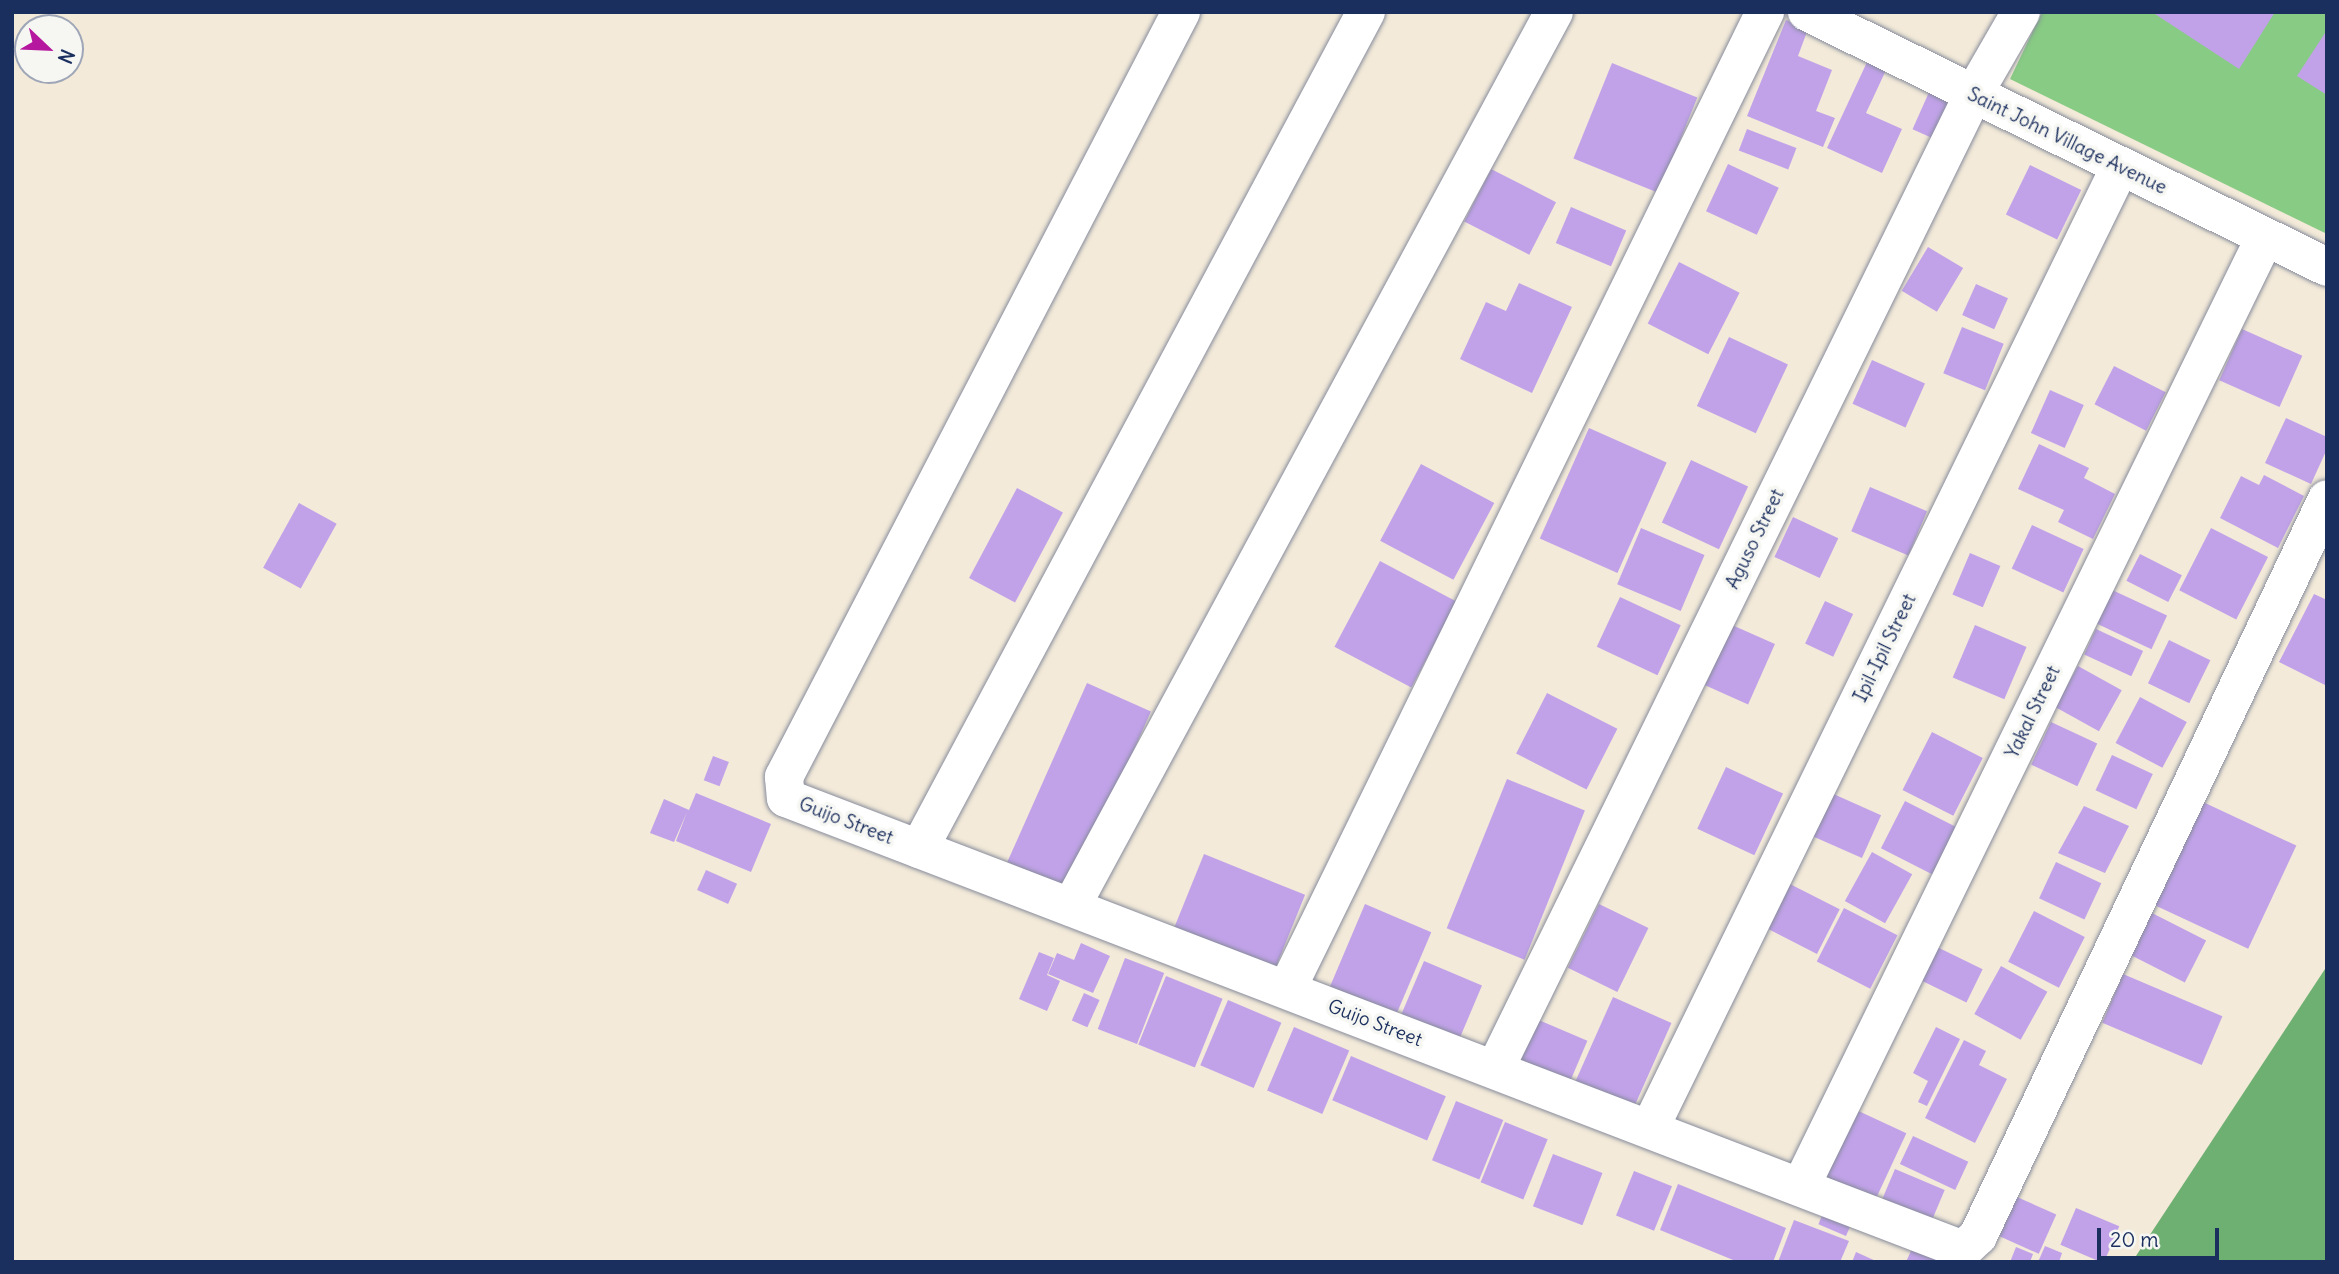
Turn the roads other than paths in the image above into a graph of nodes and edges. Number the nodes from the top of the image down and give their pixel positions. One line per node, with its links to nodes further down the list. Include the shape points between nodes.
1 (1181, 12): 12 (street, Guijo Street, via 784,777 786,798)
2 (1366, 12): 12 (street)
3 (1554, 12): 13 (street)
4 (1765, 12): 14 (street)
5 (1807, 12): 7 (street, Saint John Village Avenue)
6 (2021, 12): 7 (street, Aguso Street)
7 (1973, 95): 8 (street, Saint John Village Avenue); 15 (street, Aguso Street)
8 (2120, 167): 9 (street, Saint John Village Avenue); 16 (street, Ipil-Ipil Street)
9 (2265, 237): 10 (street, Saint John Village Avenue); 17 (street, Yakal Street)
10 (2327, 267)
11 (2327, 499): 17 (street, Guijo Street, via 1978,1236 1964,1250)
12 (919, 849): 13 (street, Guijo Street)
13 (1071, 907): 14 (street, Guijo Street)
14 (1287, 989): 15 (street, Guijo Street)
15 (1495, 1069): 16 (street, Guijo Street)
16 (1650, 1128): 17 (street, Guijo Street)
17 (1801, 1186)

